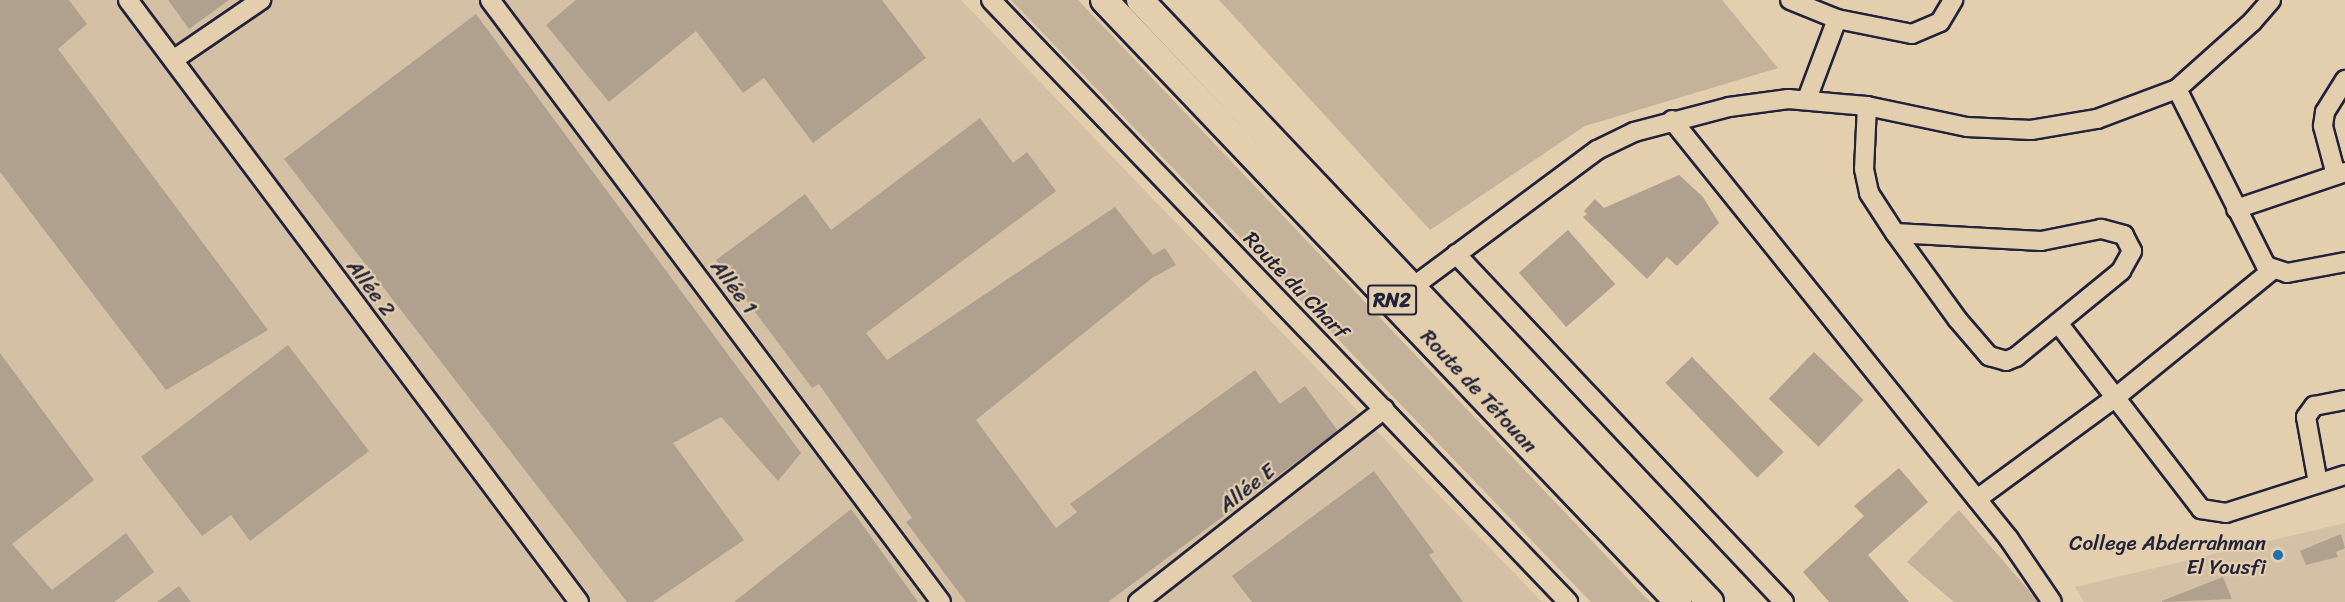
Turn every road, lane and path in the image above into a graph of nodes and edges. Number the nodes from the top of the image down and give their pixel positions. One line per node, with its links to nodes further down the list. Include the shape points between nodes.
1 (128, 0): 11 (street, Allée 2)
2 (261, 0): 11 (street)
3 (490, 0): 32 (street, Allée 1)
4 (991, 0): 27 (street, Route du Charf)
5 (1104, 0): 35 (highway, Route de Tétouan / RN2)
6 (1140, 0): 23 (highway, Route de Tétouan / RN2)
7 (1790, 0): 10 (street)
8 (1953, 0): 10 (street, via 1940,22 1912,34)
9 (2271, 0): 13 (street, via 2253,22)
10 (1837, 19): 14 (street)
11 (173, 60): 31 (street, Allée 2)
12 (2345, 80): 17 (street, via 2332,96 2324,119 2326,145)
13 (2177, 89): 15 (street, via 2097,119 2031,130 1967,127); 18 (street)
14 (1807, 99): 15 (street); 16 (street, via 1729,107)
15 (1867, 106): 19 (street, via 1867,185)
16 (1672, 120): 20 (street, via 1597,150); 30 (street)
17 (2340, 173): 18 (street)
18 (2236, 208): 22 (street, via 2261,259)
19 (1895, 233): 24 (street, via 1989,356 2006,361 2016,357); 24 (street, via 2004,241 2041,240 2101,229 2124,235 2132,251 2129,261)
20 (1456, 254): 23 (street); 37 (street)
21 (2345, 262): 22 (street, via 2288,273)
22 (2271, 270): 25 (street)
23 (1414, 286): 36 (highway, Route de Tétouan / RN2)
24 (2058, 323): 25 (street)
25 (2116, 397): 29 (street, via 2201,509 2226,513); 30 (street)
26 (2345, 400): 29 (street, via 2314,406 2306,417)
27 (1384, 409): 33 (street, Allée E); 34 (street, Route du Charf)
28 (2345, 475): 29 (street)
29 (2318, 483)
30 (1977, 499): 38 (street)
31 (579, 602)
32 (941, 602)
33 (1138, 602)
34 (1568, 602)
35 (1678, 602)
36 (1710, 602)
37 (1784, 602)
38 (2052, 602)

